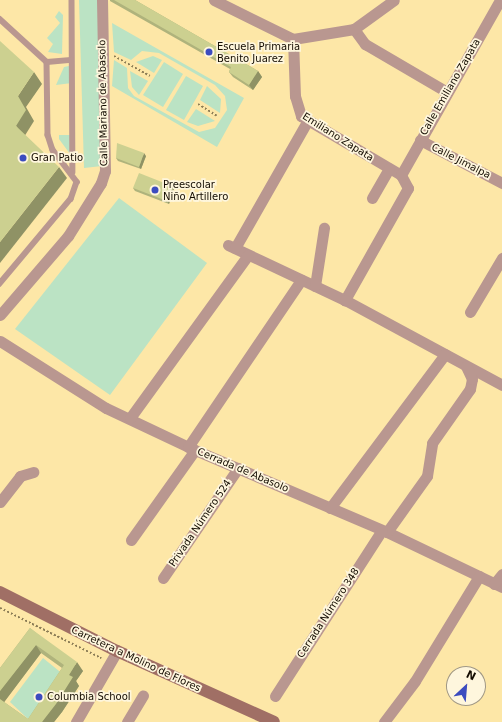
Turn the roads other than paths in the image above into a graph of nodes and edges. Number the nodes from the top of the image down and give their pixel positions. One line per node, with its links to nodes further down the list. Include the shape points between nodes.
1 (72, 0): 9 (lane)
2 (102, 0): 27 (street, Calle Mariano de Abasolo, via 105,171 101,183 68,236)
3 (214, 0): 8 (street)
4 (394, 0): 7 (street)
5 (500, 0): 11 (street, Calle Emiliano Zapata)
6 (0, 19): 10 (lane)
7 (354, 29): 8 (street); 11 (street, via 365,44)
8 (293, 39): 12 (street, Emiliano Zapata, via 296,106)
9 (71, 60): 10 (lane); 15 (lane)
10 (47, 62): 15 (lane, via 48,135 54,150)
11 (447, 92): 13 (street, Calle Emiliano Zapata)
12 (308, 120): 14 (street, Emiliano Zapata); 20 (street, via 232,247)
13 (420, 140): 16 (street, Calle Emiliano Zapata); 17 (street, Calle Jimalpa)
14 (389, 169): 16 (street, Emiliano Zapata); 18 (street)
15 (73, 172): 23 (lane, via 77,182 72,198)
16 (401, 175): 25 (street, via 406,181 406,195)
17 (502, 183)
18 (372, 198)
19 (324, 228): 24 (street)
20 (248, 255): 22 (street); 32 (street)
21 (502, 258): 26 (street)
22 (301, 280): 24 (street); 33 (street)
23 (0, 284)
24 (315, 286): 25 (street)
25 (345, 300): 29 (street)
26 (470, 312)
27 (0, 315)
28 (0, 341): 32 (street, Cerrada de Abasolo, via 90,398)
29 (445, 354): 30 (street); 37 (street)
30 (466, 366): 31 (street); 38 (street, Cerrada Número 348, via 472,379 470,389 432,443 427,476)
31 (502, 385)
32 (130, 418): 33 (street, Cerrada de Abasolo)
33 (192, 448): 34 (street, Cerrada de Abasolo); 39 (street)
34 (238, 468): 37 (street, Cerrada de Abasolo); 42 (street, Privada Número 524)
35 (33, 472): 36 (street, via 20,476)
36 (0, 502)
37 (330, 508): 38 (street, Cerrada de Abasolo)
38 (385, 531): 41 (street, Cerrada de Abasolo); 47 (street, Cerrada Número 348)
39 (131, 540)
40 (502, 574): 43 (street, Cerrada de Abasolo)
41 (479, 576): 43 (street, Cerrada de Abasolo); 51 (street, via 415,681)
42 (163, 578)
43 (498, 585)
44 (0, 592): 45 (main road, Carretera a Molino de Flores)
45 (117, 651): 48 (street); 50 (main road, Carretera a Molino de Flores)
46 (144, 695): 49 (street)
47 (275, 696)
48 (76, 722)
49 (127, 722)
50 (274, 722)
51 (384, 722)

